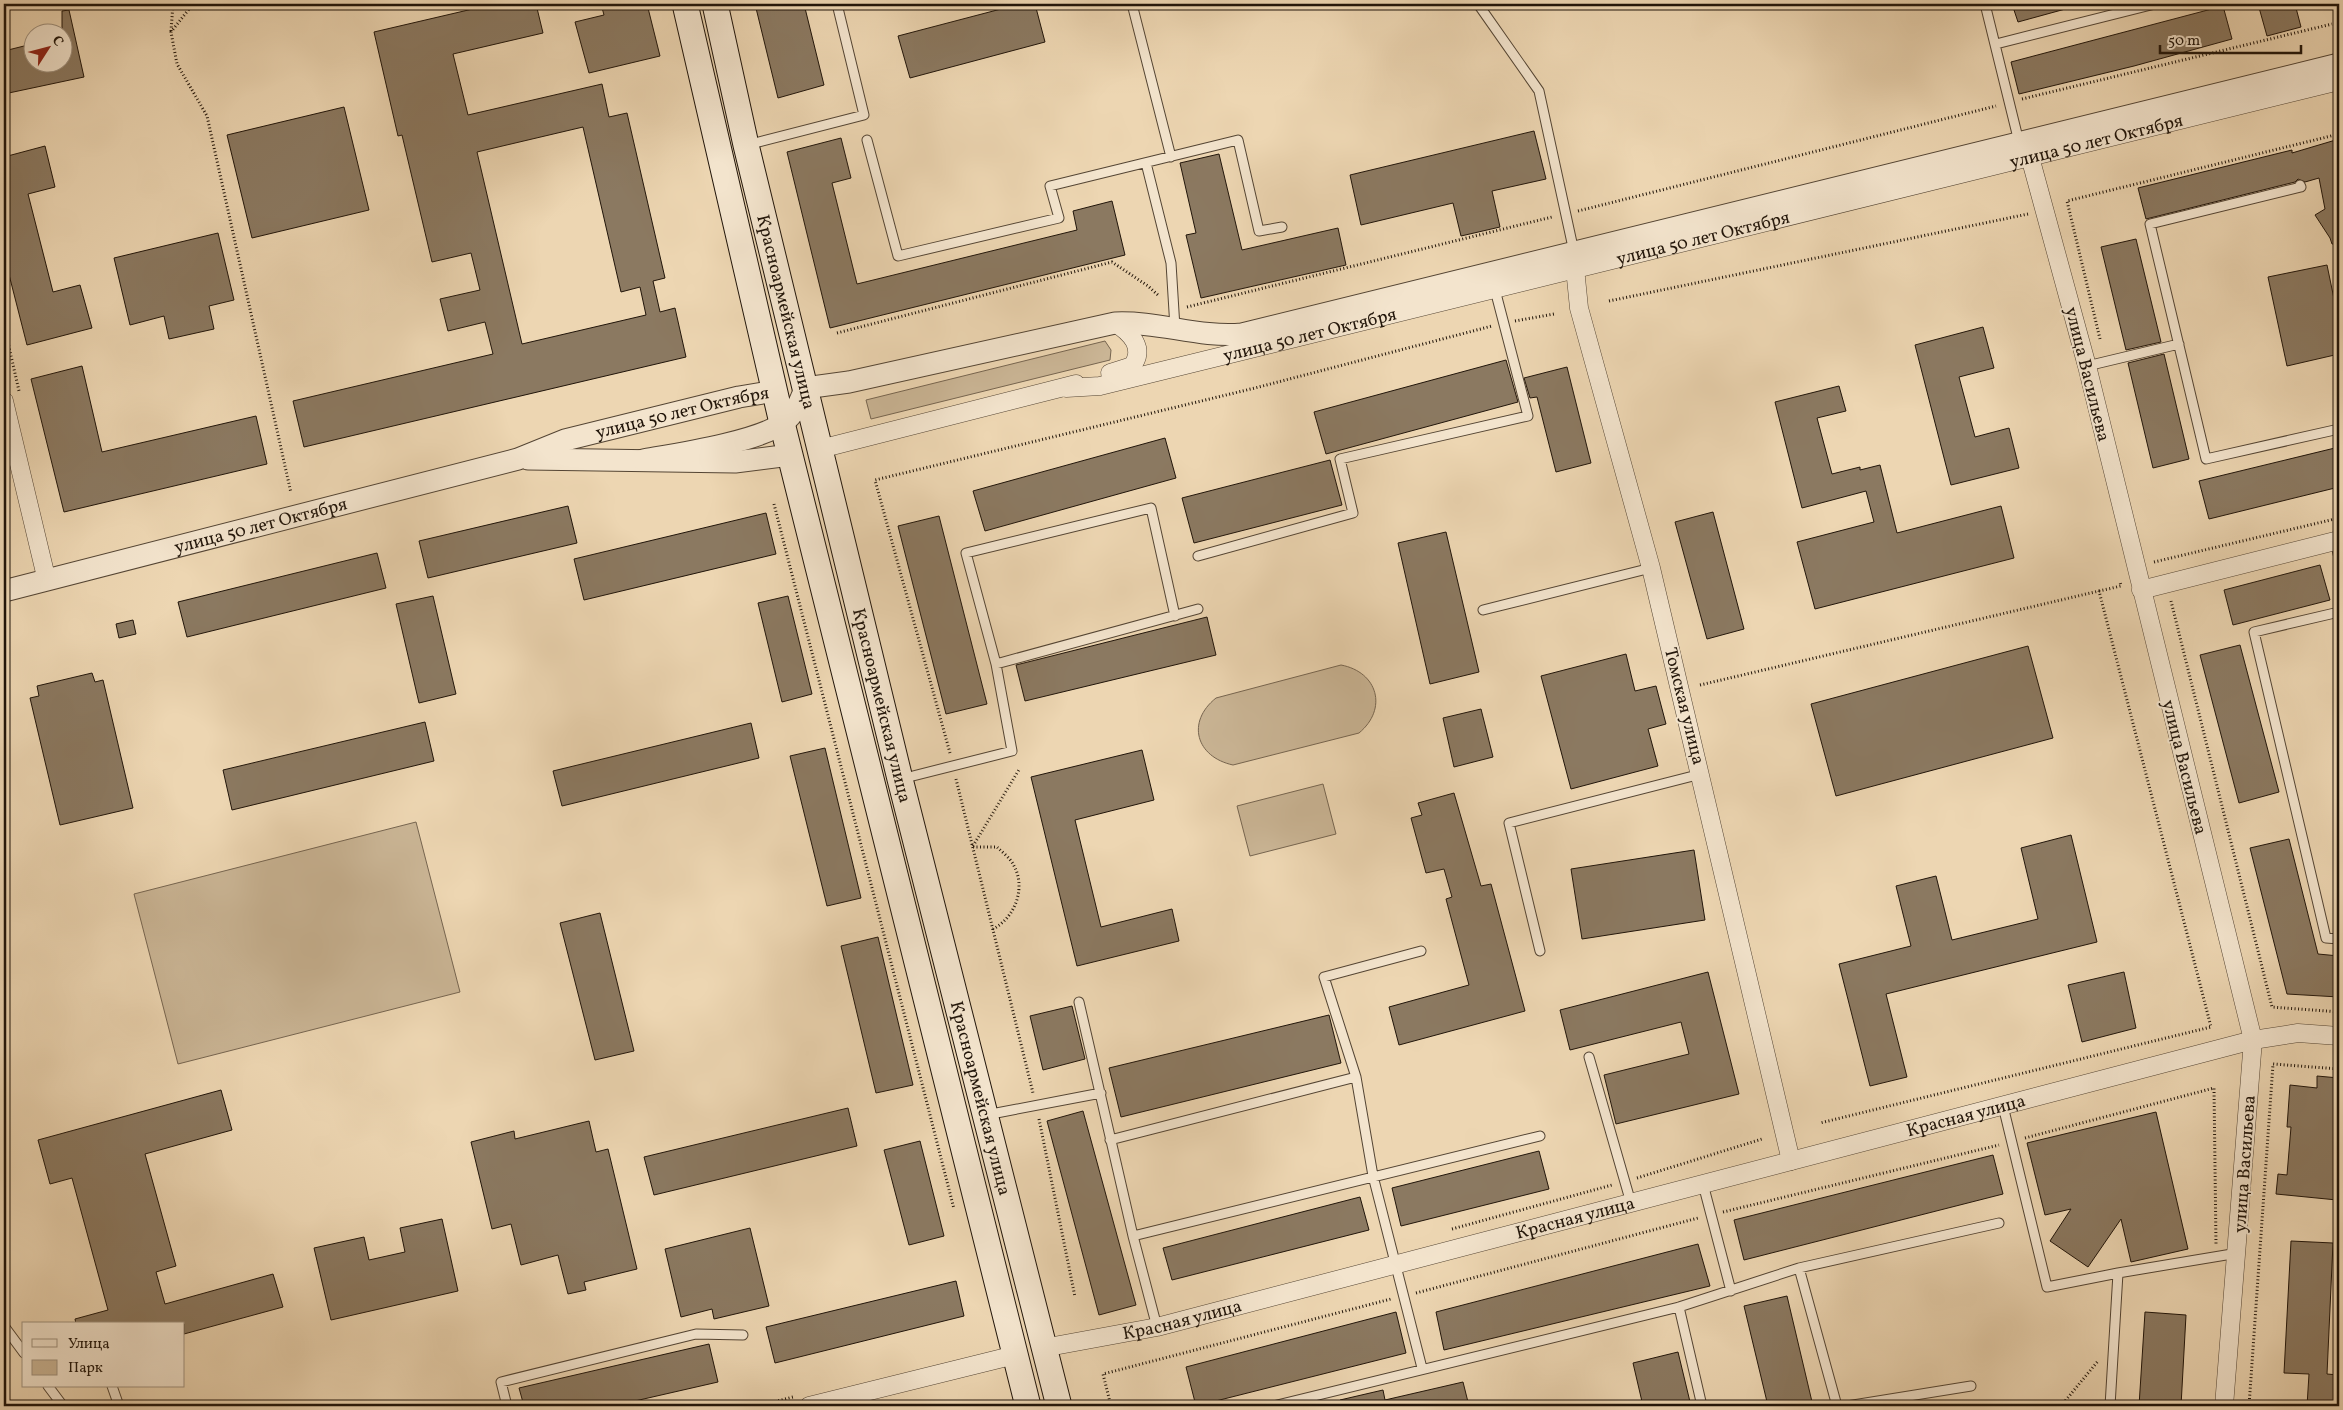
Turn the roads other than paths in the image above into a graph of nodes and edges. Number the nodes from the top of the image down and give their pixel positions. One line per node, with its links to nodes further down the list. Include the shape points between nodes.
1 (685, 4): 26 (main road, Красноармейская улица)
2 (715, 4): 12 (main road, Красноармейская улица)
3 (1132, 4): 14 (lane)
4 (1478, 4): 18 (lane, via 1539,91)
5 (1985, 4): 8 (lane)
6 (2155, 4): 8 (lane)
7 (839, 5): 12 (lane, via 864,115)
8 (1996, 44): 13 (lane, via 2008,103)
9 (2339, 64): 13 (street, улица 50 лет Октября)
10 (2339, 81): 13 (street, улица 50 лет Октября)
11 (868, 140): 15 (lane, via 898,256 1059,218 1050,186)
12 (746, 145): 24 (main road, Красноармейская улица)
13 (2025, 150): 18 (street, улица 50 лет Октября); 23 (street, улица Васильева)
14 (1171, 156): 15 (lane); 17 (lane, via 1238,140 1259,232)
15 (1146, 163): 20 (lane, via 1171,263)
16 (2300, 185): 22 (lane, via 2150,224)
17 (1282, 227)
18 (1574, 261): 19 (street, улица 50 лет Октября); 36 (street, Томская улица, via 1579,308)
19 (1493, 281): 20 (street, улица 50 лет Октября, via 1242,334 1225,335); 25 (street, улица 50 лет Октября, via 1100,386); 35 (lane, via 1528,416 1340,459 1353,513)
20 (1175, 319): 21 (street, улица 50 лет Октября)
21 (1115, 323): 24 (street, улица 50 лет Октября, via 849,382); 25 (street, улица 50 лет Октября, via 1132,336 1138,348 1136,361 1125,370 1096,376)
22 (2179, 344): 23 (lane); 29 (lane, via 2206,458)
23 (2087, 366): 38 (street, улица Васильева)
24 (805, 388): 26 (main road, улица 50 лет Октября); 28 (street, via 797,408); 30 (main road, Красноармейская улица)
25 (1066, 388): 30 (street, улица 50 лет Октября)
26 (774, 391): 28 (main road, Красноармейская улица); 32 (street, улица 50 лет Октября, via 565,440)
27 (4, 401): 37 (street)
28 (782, 423): 31 (main road, Красноармейская улица); 33 (street, via 749,438)
29 (2339, 429)
30 (820, 449): 31 (main road, улица 50 лет Октября); 46 (main road, Красноармейская улица)
31 (790, 455): 33 (street, улица 50 лет Октября, via 735,462); 77 (main road, Красноармейская улица)
32 (518, 459): 33 (street, улица 50 лет Октября); 37 (street, улица 50 лет Октября)
33 (643, 460)
34 (2338, 546): 38 (street)
35 (1198, 556)
36 (1652, 568): 41 (lane); 45 (street, Томская улица)
37 (47, 582): 39 (street, улица 50 лет Октября)
38 (2141, 590): 52 (street, улица Васильева)
39 (4, 591)
40 (1198, 609): 43 (lane)
41 (1483, 610)
42 (2339, 612): 47 (lane, via 2254,632 2326,938)
43 (1175, 616): 44 (lane); 44 (lane, via 1151,508 966,553)
44 (996, 664): 46 (lane, via 1012,751)
45 (1702, 774): 49 (lane, via 1509,823); 60 (street, Томская улица)
46 (900, 779): 57 (main road, Красноармейская улица)
47 (2339, 939)
48 (1421, 951): 54 (lane, via 1324,977)
49 (1540, 951)
50 (1079, 1002): 55 (lane)
51 (2339, 1036): 52 (street, Красная улица, via 2298,1033)
52 (2253, 1040): 56 (street, Красная улица); 66 (street, улица Васильева)
53 (1589, 1057): 63 (lane)
54 (1356, 1078): 59 (lane); 61 (lane)
55 (1101, 1093): 57 (lane); 59 (lane)
56 (2003, 1106): 60 (street, Красная улица); 69 (lane, via 2047,1287)
57 (984, 1115): 75 (main road, Красноармейская улица)
58 (1540, 1136): 61 (lane)
59 (1110, 1140): 65 (lane)
60 (1791, 1161): 62 (street, Красная улица)
61 (1373, 1176): 65 (lane); 67 (lane)
62 (1703, 1184): 63 (street, Красная улица); 70 (lane)
63 (1631, 1203): 67 (street, Красная улица)
64 (1999, 1222): 68 (lane)
65 (1133, 1236): 73 (lane)
66 (2238, 1253): 69 (lane); 93 (street, улица Васильева)
67 (1397, 1264): 73 (street, Красная улица); 78 (lane)
68 (1799, 1268): 70 (lane); 90 (lane)
69 (2118, 1273): 92 (lane)
70 (1732, 1291): 71 (lane)
71 (1679, 1307): 78 (lane); 89 (lane)
72 (4, 1326): 76 (lane)
73 (1157, 1327): 75 (street, Красная улица)
74 (743, 1335): 84 (lane, via 696,1334 501,1382)
75 (1043, 1348): 77 (main road, Красная улица); 87 (main road, Красноармейская улица)
76 (22, 1350)
77 (1015, 1355): 85 (street, Красная улица); 86 (main road, Красноармейская улица)
78 (1422, 1368): 88 (lane)
79 (1970, 1386): 91 (lane)
80 (50, 1388): 82 (lane)
81 (113, 1388): 83 (lane)
82 (63, 1406)
83 (119, 1406)
84 (507, 1406)
85 (809, 1406)
86 (1028, 1406)
87 (1058, 1406)
88 (1273, 1406)
89 (1702, 1406)
90 (1837, 1406)
91 (1847, 1406)
92 (2110, 1406)
93 (2224, 1406)

